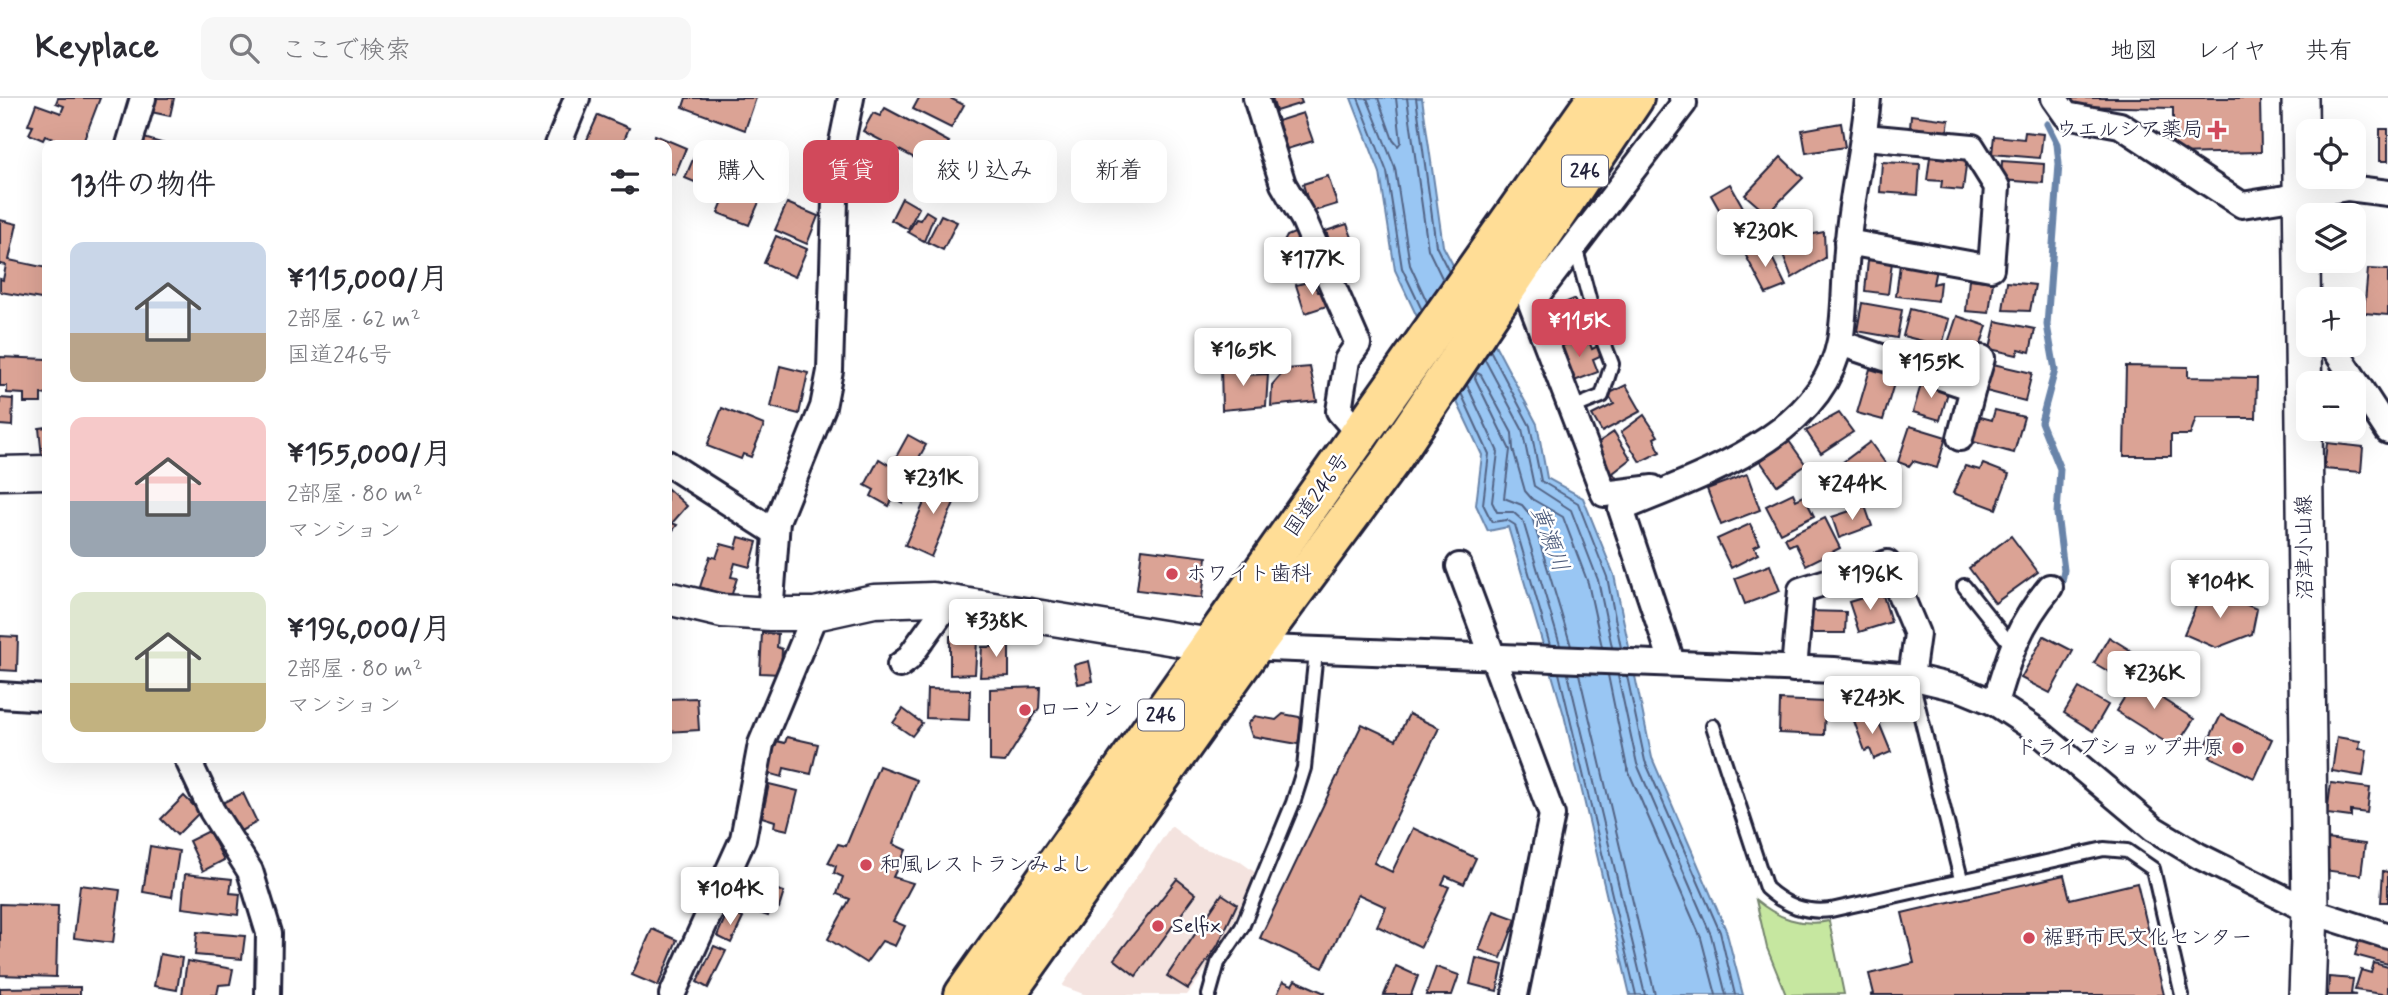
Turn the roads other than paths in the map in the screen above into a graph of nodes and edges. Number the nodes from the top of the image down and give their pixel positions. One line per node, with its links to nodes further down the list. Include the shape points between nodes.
1 (143, 98): 12 (street)
2 (577, 98): 13 (street)
3 (851, 98): 33 (street, via 835,200 830,371 823,407)
4 (1256, 98): 27 (street, via 1283,184 1316,245 1358,344 1347,360 1339,411)
5 (1597, 98): 16 (highway, 国道246号 / 246)
6 (1634, 98): 16 (highway, 国道246号 / 246)
7 (1682, 98): 18 (street, via 1684,103)
8 (1868, 98): 11 (street)
9 (2054, 98): 15 (street, via 2066,114 2120,125 2242,205)
10 (2300, 98): 15 (main road, 沼津小山線)
11 (1865, 136): 17 (street); 17 (street, via 1972,147 1997,187 1992,268)
12 (131, 140)
13 (560, 140)
14 (2388, 193): 15 (street, via 2348,188)
15 (2301, 196): 19 (main road, 沼津小山線)
16 (1525, 228): 27 (highway, 国道246号 / 246); 43 (highway, 国道246号 / 246, via 1391,460)
17 (1847, 243): 20 (street)
18 (1575, 246): 25 (street, via 1531,303); 25 (lane, via 1612,364 1602,396)
19 (2310, 287)
20 (1840, 343): 24 (street); 32 (street, via 1823,383 1774,436 1753,451)
21 (2314, 357): 56 (main road, 沼津小山線)
22 (2332, 357): 26 (street)
23 (1982, 358): 24 (street)
24 (1973, 388): 28 (street)
25 (1572, 408): 32 (street, via 1604,494)
26 (2388, 431)
27 (1360, 435): 41 (highway, 国道246号 / 246)
28 (1960, 438)
29 (672, 466): 33 (street)
30 (42, 472): 31 (street)
31 (0, 473)
32 (1669, 488): 46 (street, via 1621,509)
33 (776, 533): 39 (street)
34 (1459, 566): 45 (street)
35 (1964, 586): 42 (lane)
36 (2050, 587): 42 (street, via 2028,612)
37 (672, 599): 39 (street, via 722,611)
38 (949, 602): 40 (street, via 874,601); 41 (street); 47 (street)
39 (770, 614): 40 (street)
40 (815, 614): 60 (street, via 761,744 743,839)
41 (1211, 645): 43 (street); 61 (highway, 国道246号 / 246)
42 (2011, 645): 52 (street)
43 (1252, 648): 44 (street); 58 (highway, 国道246号 / 246)
44 (1317, 652): 45 (street); 62 (lane, via 1304,768 1297,792 1242,927 1218,963)
45 (1492, 656): 46 (street); 63 (street, via 1552,816)
46 (1672, 662): 48 (street)
47 (900, 665)
48 (1794, 668): 49 (street); 49 (street, via 1801,590 1887,563 1917,634)
49 (1912, 677): 52 (street); 55 (lane)
50 (0, 695): 51 (street)
51 (42, 698)
52 (1995, 703): 56 (street, via 2036,730 2154,829)
53 (1713, 726): 55 (lane, via 1766,888 1786,904 1831,910)
54 (189, 763): 59 (street, via 212,811 250,871 269,933)
55 (1961, 879): 64 (lane, via 2104,849 2127,851 2153,869)
56 (2310, 911): 57 (street); 65 (main road, 沼津小山線)
57 (2388, 936)
58 (1014, 992)
59 (268, 995)
60 (672, 995)
61 (964, 995)
62 (1209, 995)
63 (1515, 995)
64 (2182, 995)
65 (2307, 995)

